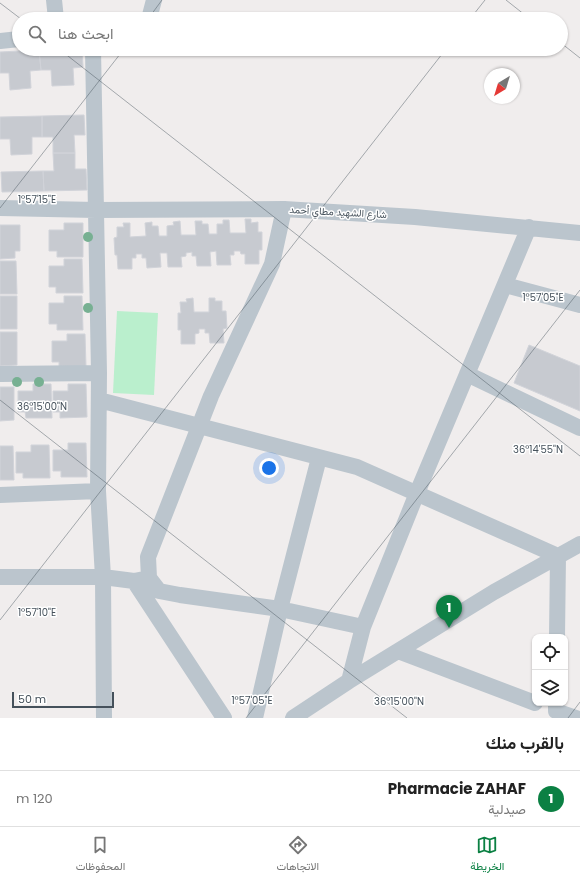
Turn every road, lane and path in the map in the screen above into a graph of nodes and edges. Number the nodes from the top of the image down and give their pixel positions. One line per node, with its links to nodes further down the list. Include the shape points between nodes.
1 (54, 0): 3 (street)
2 (154, 0): 4 (street)
3 (55, 12)
4 (151, 12)
5 (12, 40): 6 (street)
6 (0, 41)
7 (93, 56): 10 (street)
8 (0, 208): 10 (street, شارع الشهيد مطاي أحمد)
9 (284, 209): 10 (street, شارع الشهيد مطاي أحمد); 11 (street, شارع الشهيد مطاي أحمد, via 415,216); 19 (street, via 272,264 235,342)
10 (96, 210): 15 (street)
11 (528, 227): 12 (street, شارع الشهيد مطاي أحمد); 13 (street)
12 (580, 233)
13 (505, 285): 14 (street); 17 (street)
14 (580, 305)
15 (99, 373): 16 (street); 18 (street)
16 (0, 374)
17 (467, 374): 20 (street); 23 (street)
18 (99, 400): 19 (street); 22 (street)
19 (200, 426): 21 (street); 29 (street, via 148,557)
20 (580, 428)
21 (319, 458): 23 (street, via 357,467); 30 (street)
22 (98, 491): 24 (street); 28 (street)
23 (417, 493): 26 (street); 31 (street)
24 (0, 495)
25 (580, 544): 26 (street)
26 (568, 556): 32 (street); 33 (street, via 494,592)
27 (0, 577): 28 (street)
28 (103, 577): 29 (street); 37 (street)
29 (142, 580): 30 (street, via 159,591); 38 (street)
30 (280, 609): 31 (street); 39 (street)
31 (363, 627): 34 (street)
32 (557, 634)
33 (398, 651): 34 (street); 35 (street)
34 (349, 681): 40 (street)
35 (532, 702)
36 (556, 707): 41 (street)
37 (102, 716)
38 (224, 718)
39 (255, 718)
40 (293, 718)
41 (576, 718)

